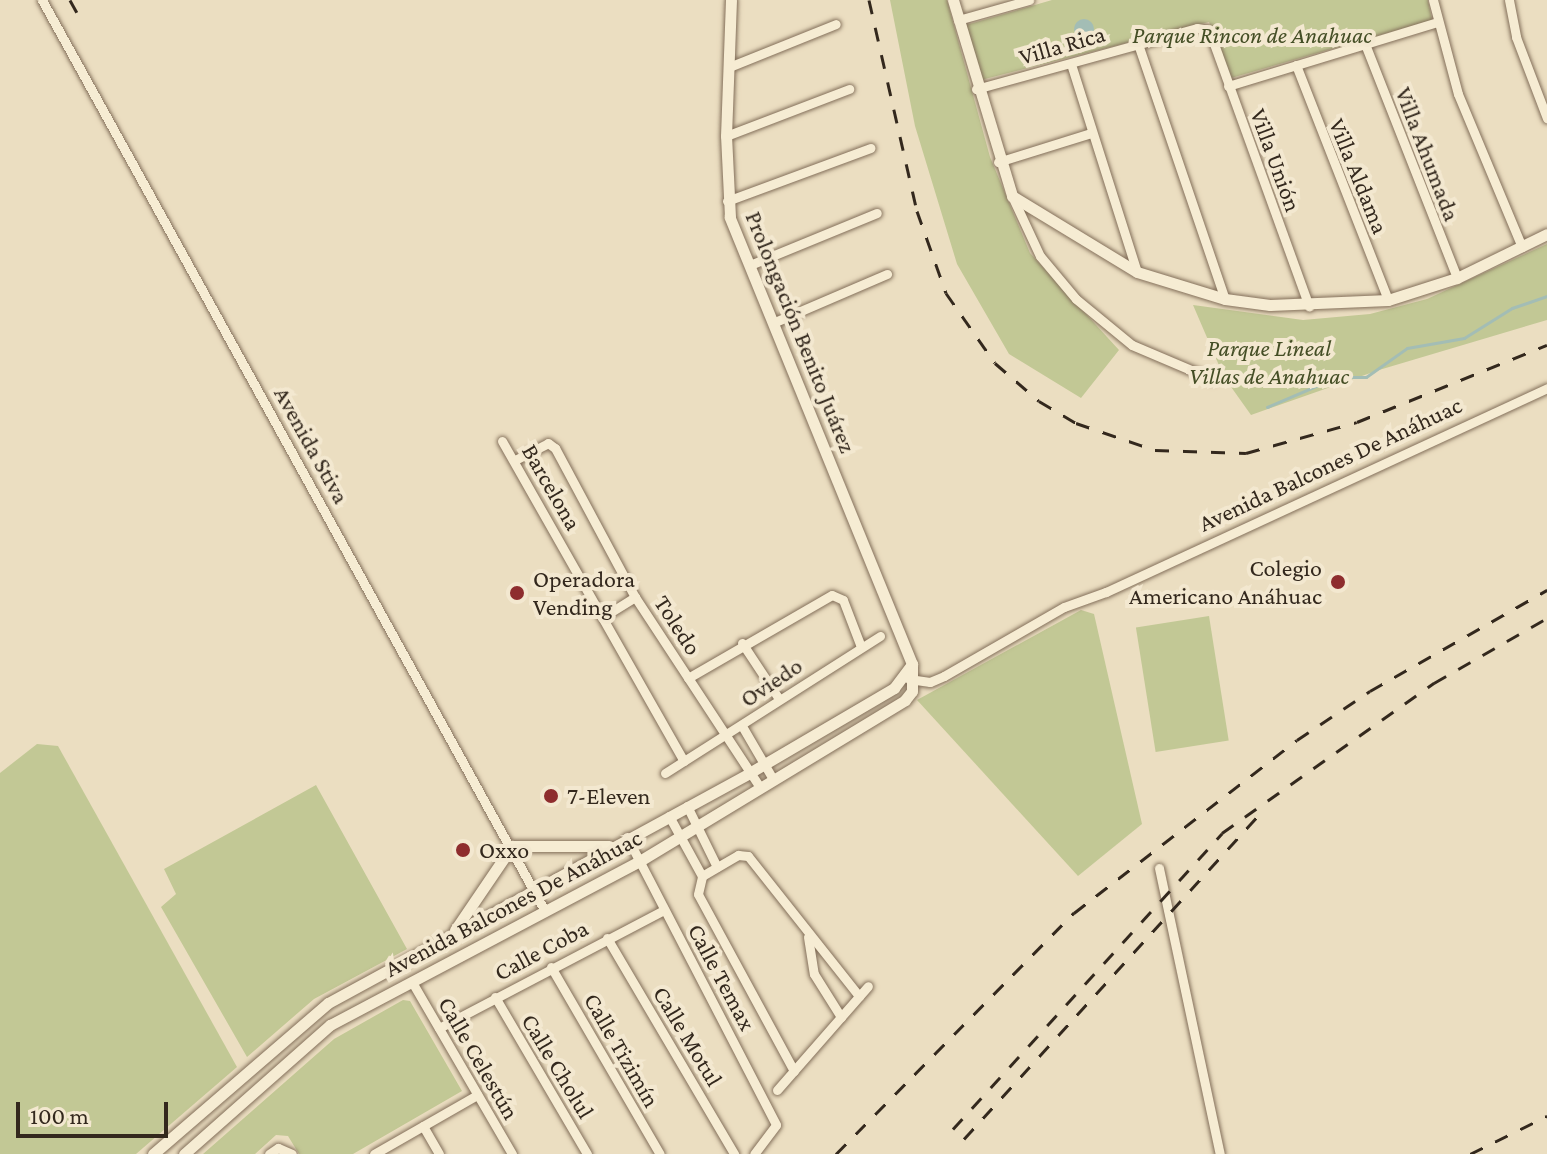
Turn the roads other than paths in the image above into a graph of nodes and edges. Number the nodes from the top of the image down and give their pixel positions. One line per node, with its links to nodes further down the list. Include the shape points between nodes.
1 (44, 0): 64 (street, Avenida Stiva)
2 (731, 0): 15 (street, Prolongación Benito Juárez)
3 (953, 0): 7 (street)
4 (1028, 0): 7 (street)
5 (1433, 0): 8 (street)
6 (1509, 0): 19 (street, via 1516,37)
7 (958, 20): 18 (street)
8 (1437, 22): 12 (street); 28 (street, via 1458,94)
9 (836, 24): 15 (street)
10 (1206, 28): 11 (street, Villa Rica); 16 (street, Villa Unión)
11 (1138, 44): 13 (street, Villa Rica); 33 (street)
12 (1365, 44): 14 (street); 32 (street, Villa Ahumada)
13 (1071, 64): 18 (street, Villa Rica); 20 (street)
14 (1296, 65): 16 (street); 34 (street, Villa Aldama)
15 (729, 67): 21 (street, Prolongación Benito Juárez)
16 (1228, 86): 35 (street, Villa Unión)
17 (849, 89): 21 (street)
18 (976, 89): 23 (street)
19 (1547, 118)
20 (1091, 133): 23 (street); 30 (street)
21 (726, 136): 25 (street, Prolongación Benito Juárez)
22 (870, 148): 25 (street)
23 (998, 162): 24 (street)
24 (1012, 196): 30 (street); 37 (street, via 1040,256 1076,299 1132,345)
25 (727, 201): 29 (street, Prolongación Benito Juárez)
26 (877, 213): 29 (street)
27 (1547, 234): 28 (street)
28 (1522, 247): 32 (street)
29 (750, 265): 36 (street, Prolongación Benito Juárez)
30 (1137, 272): 33 (street)
31 (887, 274): 36 (street)
32 (1457, 278): 34 (street)
33 (1225, 299): 35 (street)
34 (1388, 300): 35 (street)
35 (1309, 306)
36 (775, 322): 46 (street, Prolongación Benito Juárez)
37 (1212, 379)
38 (1547, 388): 49 (street, Avenida Balcones De Anáhuac, via 1064,607 944,676)
39 (502, 441): 40 (street, Barcelona)
40 (515, 460): 41 (street, Toledo, via 546,444 555,448); 42 (street, Barcelona)
41 (635, 597): 42 (street); 48 (street, Toledo)
42 (603, 617): 53 (street, Barcelona)
43 (880, 636): 45 (street, Oviedo)
44 (742, 643): 45 (street, via 835,595 843,600); 48 (street); 50 (street)
45 (861, 647): 50 (street, Oviedo)
46 (912, 664): 47 (street); 49 (street, Prolongación Benito Juárez)
47 (903, 676): 49 (street); 54 (street, Avenida Balcones De Anáhuac, via 894,688)
48 (688, 678): 52 (street, Toledo)
49 (916, 683): 57 (street, Avenida Balcones De Anáhuac, via 905,700)
50 (779, 699): 51 (street, Oviedo)
51 (742, 726): 52 (street, Oviedo); 54 (street)
52 (728, 736): 53 (street, Oviedo); 56 (street, Toledo)
53 (684, 761): 55 (street, Oviedo)
54 (767, 762): 56 (street, Avenida Balcones De Anáhuac); 57 (street)
55 (665, 773)
56 (748, 773): 58 (street); 59 (street, Avenida Balcones De Anáhuac)
57 (776, 777): 58 (street, Avenida Balcones De Anáhuac)
58 (757, 789): 61 (street, Avenida Balcones De Anáhuac)
59 (687, 806): 60 (street, Avenida Balcones De Anáhuac); 61 (street)
60 (669, 816): 62 (street, Avenida Balcones De Anáhuac); 63 (street)
61 (695, 829): 63 (street, Avenida Balcones De Anáhuac); 67 (street)
62 (627, 837): 65 (street, Avenida Balcones De Anáhuac); 66 (street, Calle Temax)
63 (681, 837): 66 (street, Avenida Balcones De Anáhuac); 69 (street)
64 (512, 846): 65 (street); 70 (street, Avenida Stiva); 73 (street)
65 (612, 846): 70 (street, Avenida Balcones De Anáhuac)
66 (638, 862): 71 (street, Calle Temax); 72 (street, Avenida Balcones De Anáhuac)
67 (717, 867): 69 (street); 74 (street, via 738,855 748,856)
68 (1159, 868): 99 (street)
69 (702, 876): 84 (street, via 698,894)
70 (534, 890): 72 (street, Avenida Stiva); 73 (street, Avenida Balcones De Anáhuac)
71 (664, 910): 75 (street, Calle Coba); 98 (street, Calle Temax, via 775,1122 772,1136)
72 (545, 911): 78 (street, Avenida Balcones De Anáhuac)
73 (449, 936): 76 (street, Avenida Balcones De Anáhuac)
74 (808, 936): 80 (street); 82 (street, via 814,974)
75 (607, 938): 77 (street, Calle Coba); 97 (street, Calle Motul)
76 (431, 946): 78 (street, via 410,967); 88 (street, Avenida Balcones De Anáhuac, via 301,1022)
77 (551, 967): 81 (street, Calle Coba); 96 (street, Calle Tizimín)
78 (412, 982): 83 (street, Calle Celestún); 89 (street, Avenida Balcones De Anáhuac, via 313,1037)
79 (868, 986): 80 (street)
80 (859, 996): 82 (street)
81 (495, 997): 83 (street, Calle Coba); 95 (street, Calle Cholul)
82 (841, 1017): 84 (street)
83 (439, 1028): 86 (street, Calle Celestún)
84 (794, 1071): 85 (street)
85 (777, 1090)
86 (477, 1095): 87 (street); 94 (street, Calle Celestún)
87 (423, 1126): 92 (street); 93 (street)
88 (153, 1154)
89 (184, 1154)
90 (269, 1154): 91 (street, via 278,1148)
91 (292, 1154)
92 (374, 1154)
93 (439, 1154)
94 (512, 1154)
95 (587, 1154)
96 (660, 1154)
97 (734, 1154)
98 (754, 1154)
99 (1220, 1154)

